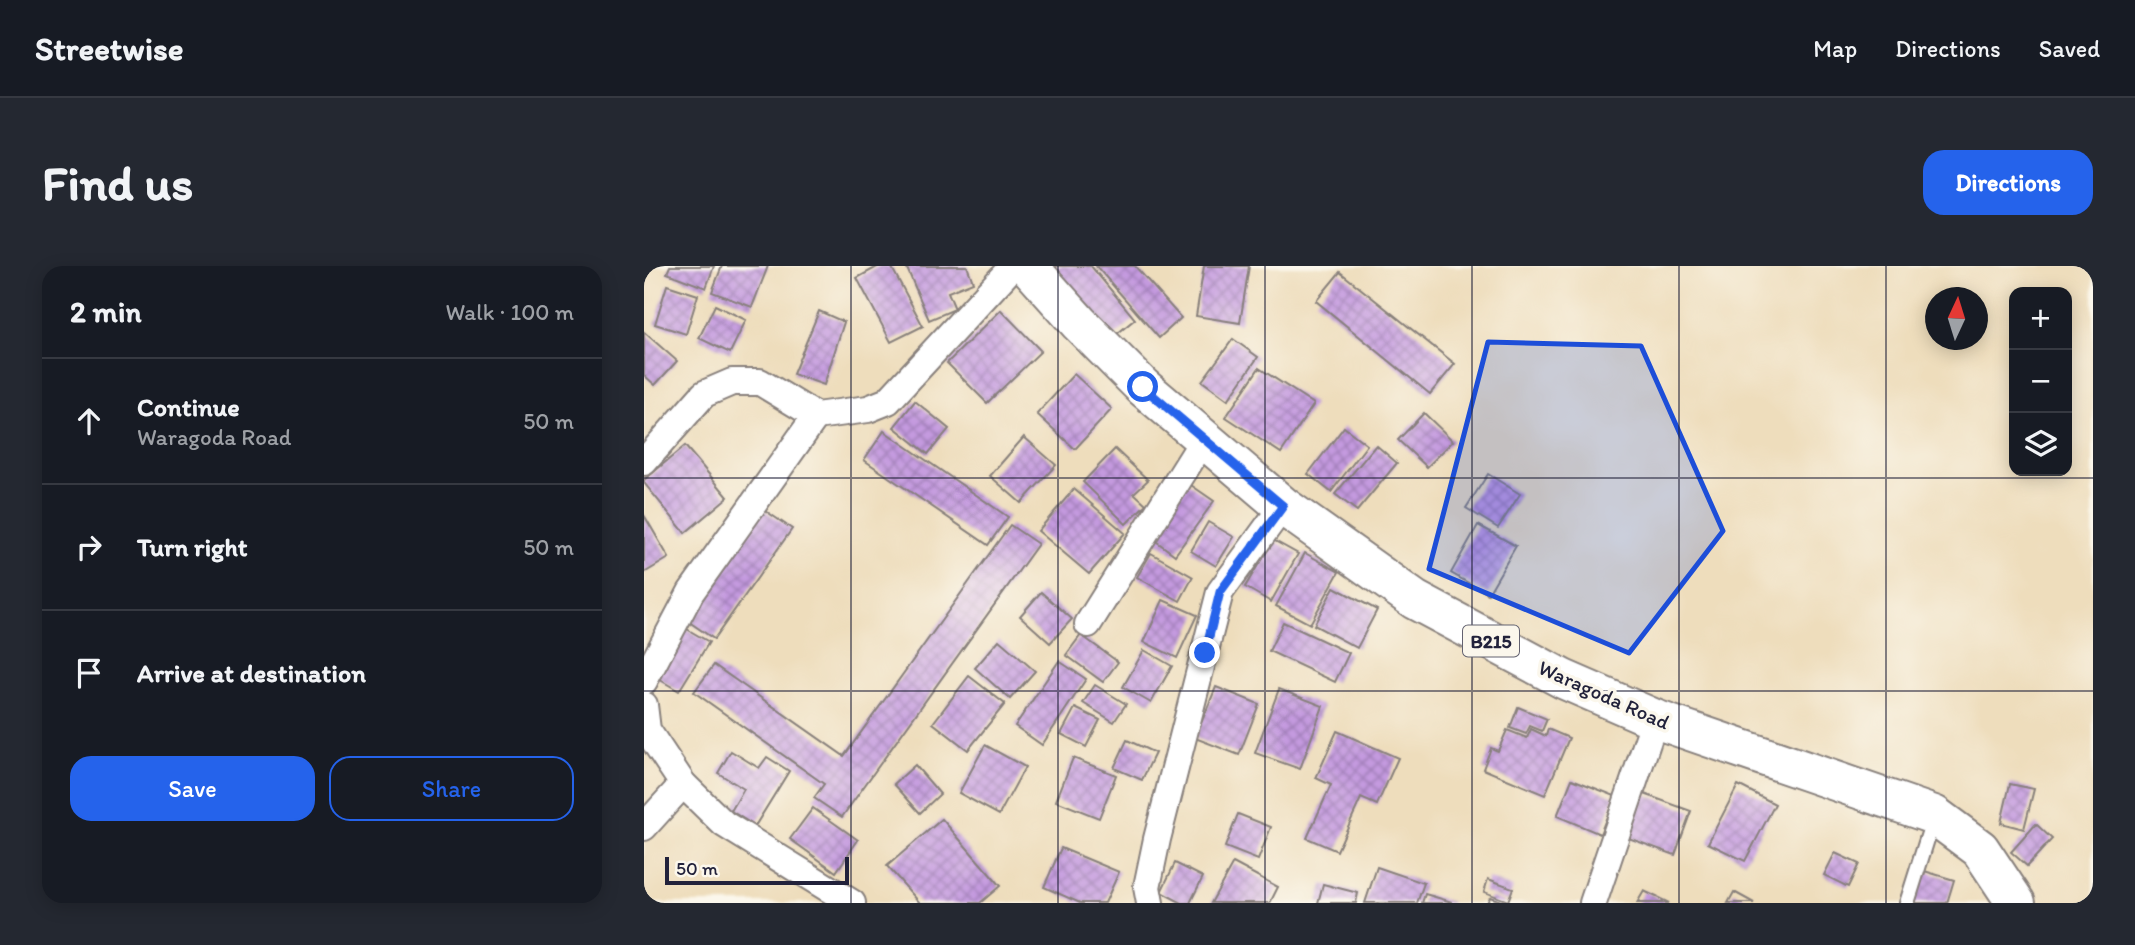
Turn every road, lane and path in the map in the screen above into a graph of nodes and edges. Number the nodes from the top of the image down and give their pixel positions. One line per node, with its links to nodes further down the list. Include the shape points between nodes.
1 (1013, 266): 3 (street, via 888,401 868,410)
2 (1028, 266): 4 (main road, Waragoda Road / B215, via 1143,387)
3 (816, 415): 5 (street, via 760,382 732,382 704,394); 8 (street, via 691,592)
4 (1204, 439): 6 (main road, Waragoda Road / B215); 7 (street)
5 (644, 462)
6 (1283, 506): 10 (main road, Waragoda Road / B215, via 1415,600 1563,679); 15 (street, via 1228,579 1217,603 1157,839 1147,887)
7 (1088, 624)
8 (644, 681)
9 (644, 705): 11 (street, via 647,730)
10 (1656, 719): 12 (main road, Waragoda Road / B215); 16 (street)
11 (683, 784): 13 (street); 14 (street, via 724,824)
12 (1934, 816): 17 (lane); 18 (main road, Waragoda Road / B215, via 1980,849)
13 (644, 827)
14 (852, 903)
15 (1150, 903)
16 (1593, 903)
17 (1907, 903)
18 (2016, 903)

